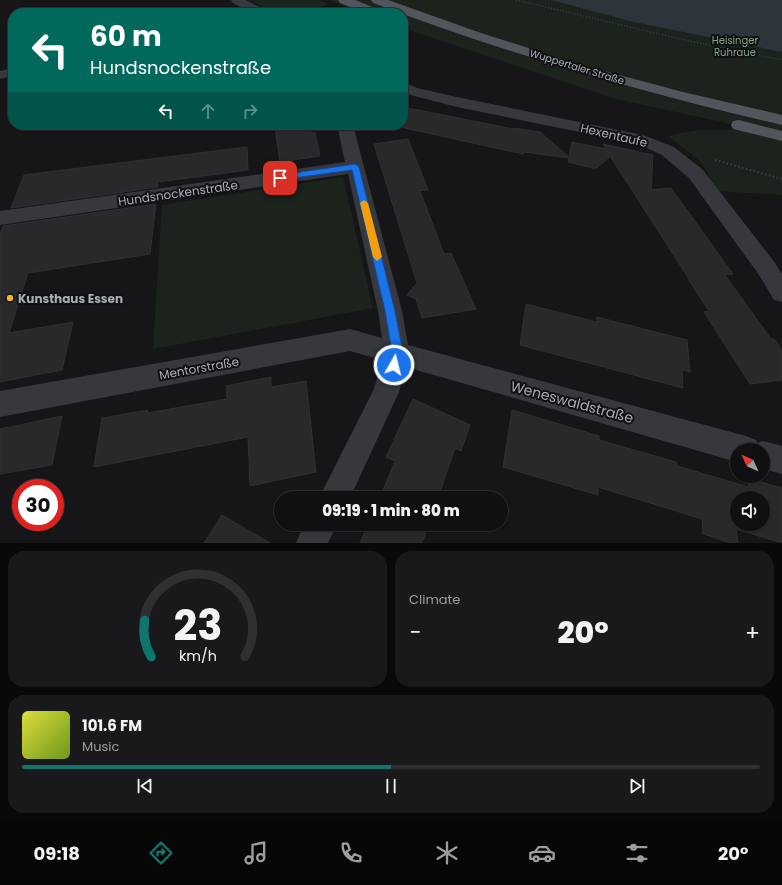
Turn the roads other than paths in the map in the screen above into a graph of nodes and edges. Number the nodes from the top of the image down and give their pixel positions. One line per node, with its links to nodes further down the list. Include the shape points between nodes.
1 (237, 0): 4 (street)
2 (344, 0): 5 (main road)
3 (377, 0): 6 (main road, Wuppertaler Straße)
4 (248, 8)
5 (364, 8)
6 (399, 8)
7 (408, 11): 13 (main road, Wuppertaler Straße, via 496,43 626,82)
8 (408, 25): 10 (main road, Wuppertaler Straße, via 486,54)
9 (408, 89): 19 (street, Hexentaufe, via 457,102 643,140 668,151 696,174 768,269)
10 (606, 91)
11 (659, 105): 12 (main road)
12 (697, 115)
13 (782, 120)
14 (727, 122): 16 (main road)
15 (346, 130): 17 (street)
16 (782, 136)
17 (355, 167): 18 (street, Hundsnockenstraße); 20 (street, via 390,311)
18 (0, 218)
19 (782, 293)
20 (397, 352): 21 (street, Mentorstraße, via 350,340); 22 (street, Weneswaldstraße); 25 (street, via 386,392)
21 (0, 404)
22 (730, 446)
23 (770, 457): 24 (street)
24 (782, 460)
25 (337, 491)
26 (318, 531): 27 (street)
27 (312, 543)

